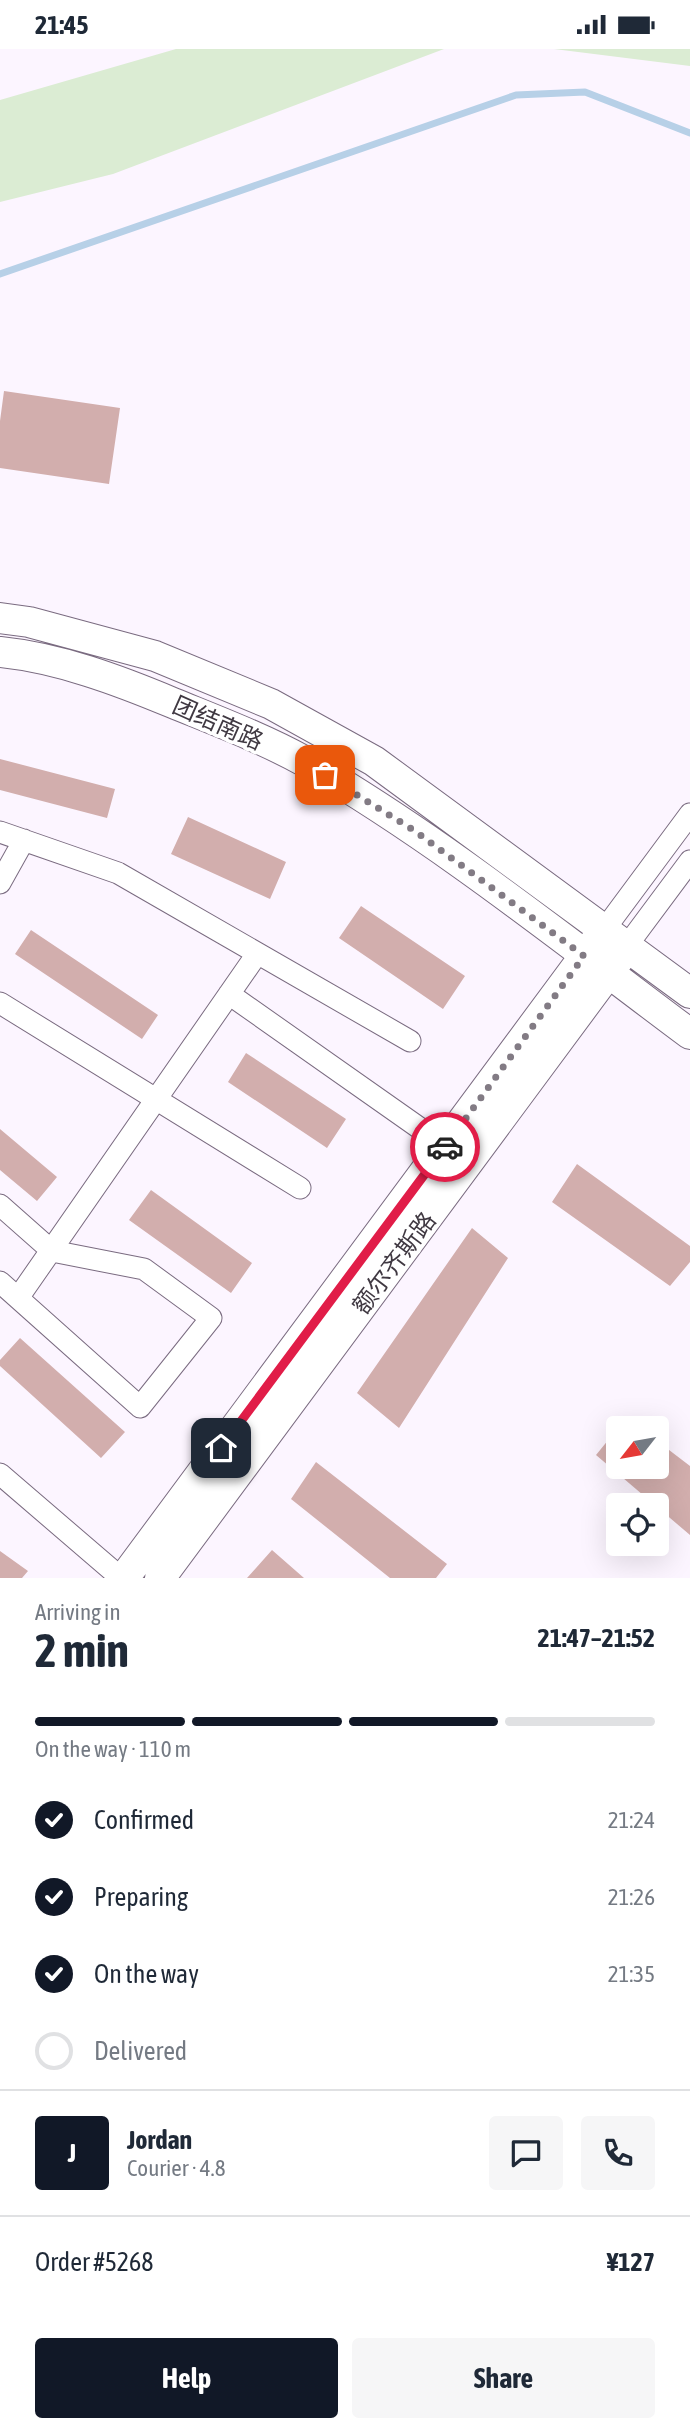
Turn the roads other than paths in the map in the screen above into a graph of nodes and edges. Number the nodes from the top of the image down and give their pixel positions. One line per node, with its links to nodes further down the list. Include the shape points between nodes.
1 (0, 618): 8 (main road, 团结南路, via 155,656 271,704 374,761)
2 (0, 652): 10 (main road, 团结南路, via 123,683 302,761 415,831)
3 (690, 814): 8 (street)
4 (0, 832): 5 (street)
5 (24, 840): 7 (street); 9 (street, via 118,873)
6 (690, 861): 8 (street)
7 (0, 883)
8 (615, 939): 10 (main road); 11 (main road, 额尔齐斯路); 12 (main road, 团结南路)
9 (257, 954): 13 (street); 16 (street)
10 (584, 956): 11 (main road, 团结南路); 18 (main road)
11 (609, 974): 15 (main road, 团结南路); 26 (main road, 额尔齐斯路)
12 (690, 993)
13 (229, 994): 17 (street); 18 (street)
14 (0, 1003): 17 (street)
15 (690, 1034)
16 (410, 1041)
17 (157, 1098): 19 (street); 21 (street)
18 (445, 1146): 25 (main road)
19 (300, 1188)
20 (0, 1205): 21 (street)
21 (52, 1251): 23 (street); 23 (street, via 144,1269 211,1318 140,1406)
22 (0, 1282): 23 (street)
23 (18, 1298)
24 (0, 1474): 25 (street)
25 (123, 1578)
26 (160, 1578)

